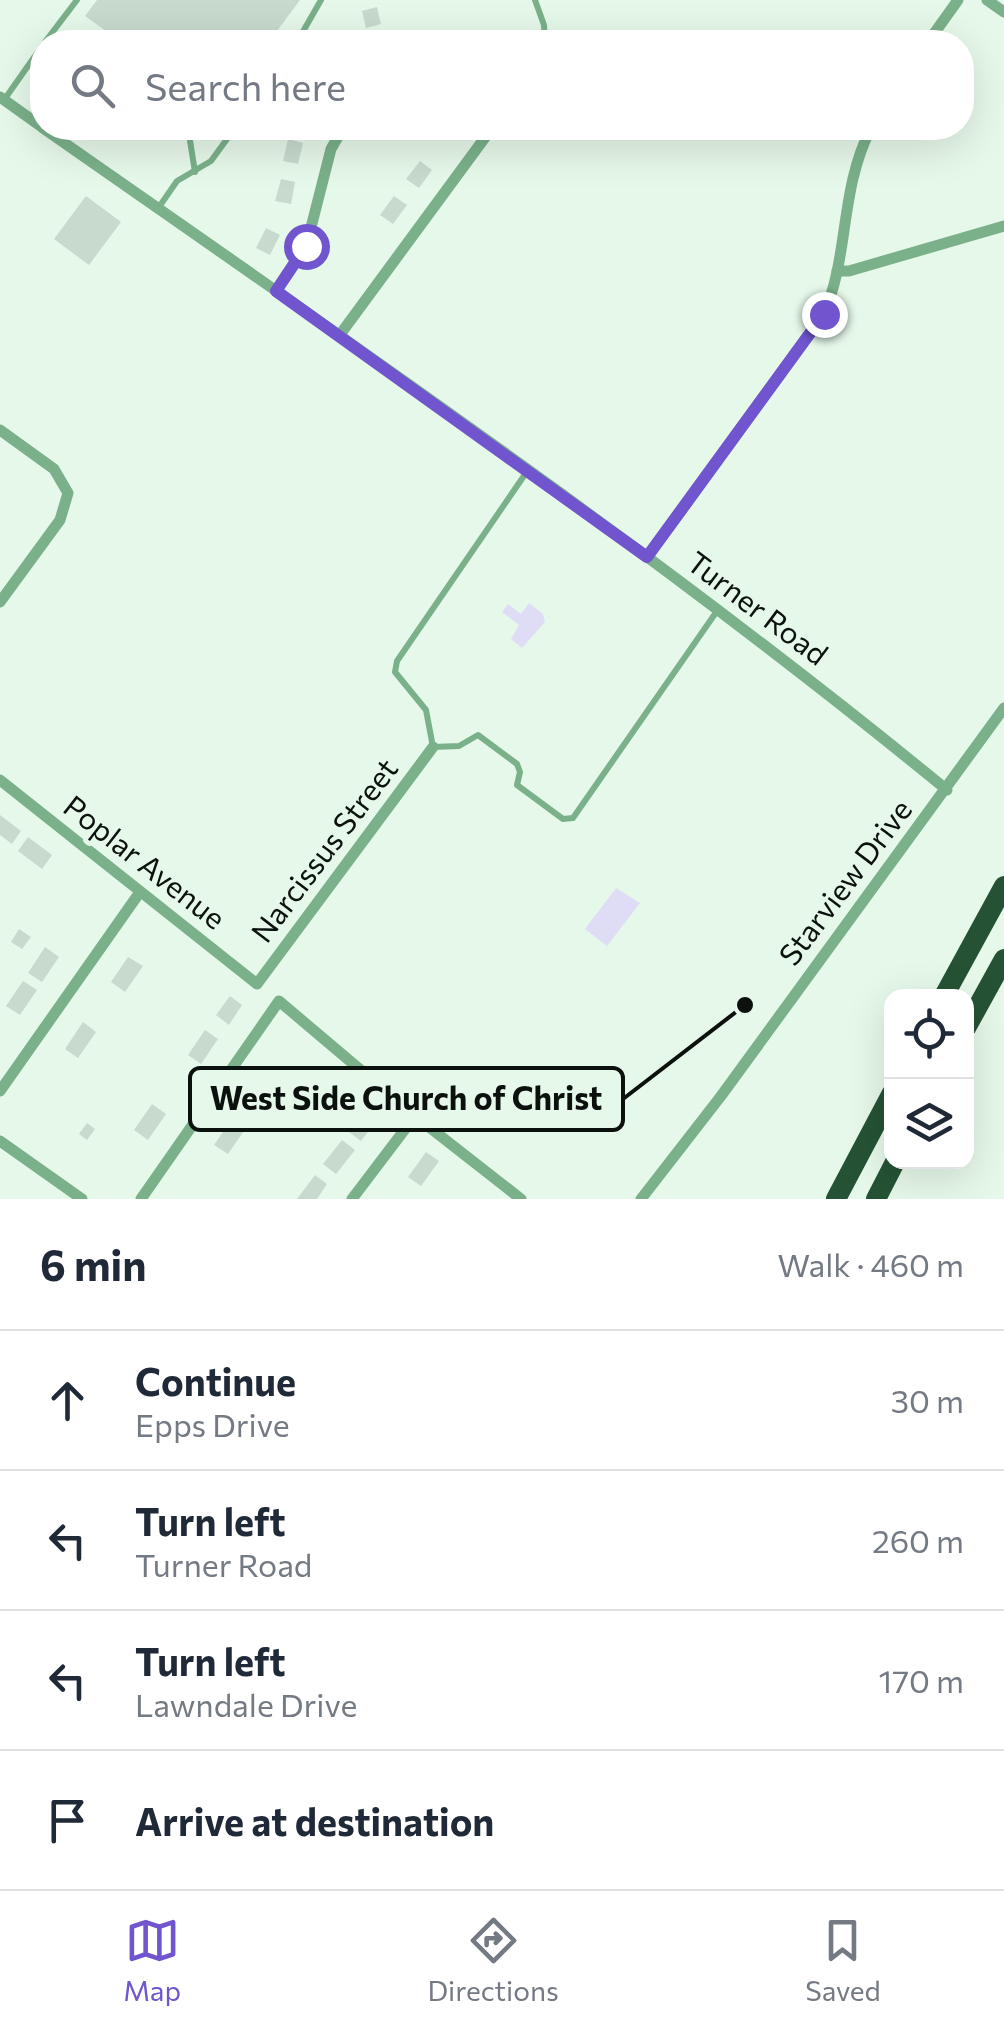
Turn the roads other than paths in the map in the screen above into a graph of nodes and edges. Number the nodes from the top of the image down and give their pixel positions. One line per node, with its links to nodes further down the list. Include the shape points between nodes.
1 (77, 0): 7 (lane)
2 (321, 0): 8 (lane)
3 (535, 0): 9 (lane)
4 (958, 0): 10 (street)
5 (986, 0): 6 (street)
6 (1004, 12)
7 (54, 30)
8 (305, 30)
9 (544, 30)
10 (937, 30)
11 (30, 62): 12 (lane)
12 (2, 98): 13 (street, Turner Road)
13 (30, 118)
14 (61, 140): 21 (street, Turner Road)
15 (190, 140): 20 (lane)
16 (226, 140): 20 (lane)
17 (336, 140): 24 (street, via 306,246)
18 (483, 140): 25 (street)
19 (866, 140): 23 (street, via 852,176)
20 (195, 172): 21 (lane, via 177,181)
21 (158, 208): 24 (street, Turner Road)
22 (1004, 226): 23 (street)
23 (837, 272): 28 (street, via 816,328)
24 (276, 291): 25 (street, Turner Road)
25 (339, 336): 27 (street, Turner Road)
26 (0, 430): 29 (street, via 61,477 68,502)
27 (528, 470): 28 (street, Turner Road); 32 (lane, via 397,661 395,672 426,710)
28 (647, 557): 30 (street, Turner Road)
29 (0, 602)
30 (718, 610): 32 (lane, via 573,818 563,819 517,786 519,767 478,735 459,746); 34 (street, Turner Road)
31 (1004, 708): 34 (street, Starview Drive)
32 (433, 747): 38 (street, Narcissus Street)
33 (0, 780): 36 (street, Poplar Avenue)
34 (946, 790): 50 (street, Starview Drive)
35 (1004, 886): 39 (highway)
36 (140, 892): 38 (street, Poplar Avenue); 41 (street)
37 (1004, 959): 40 (highway)
38 (257, 984)
39 (948, 989)
40 (974, 1013)
41 (0, 1091)
42 (884, 1108): 51 (highway)
43 (415, 1116): 47 (street, via 278,1001); 48 (street); 49 (street)
44 (0, 1141): 46 (street)
45 (891, 1169): 52 (highway)
46 (82, 1199)
47 (140, 1199)
48 (352, 1199)
49 (521, 1199)
50 (641, 1199)
51 (836, 1199)
52 (876, 1199)

